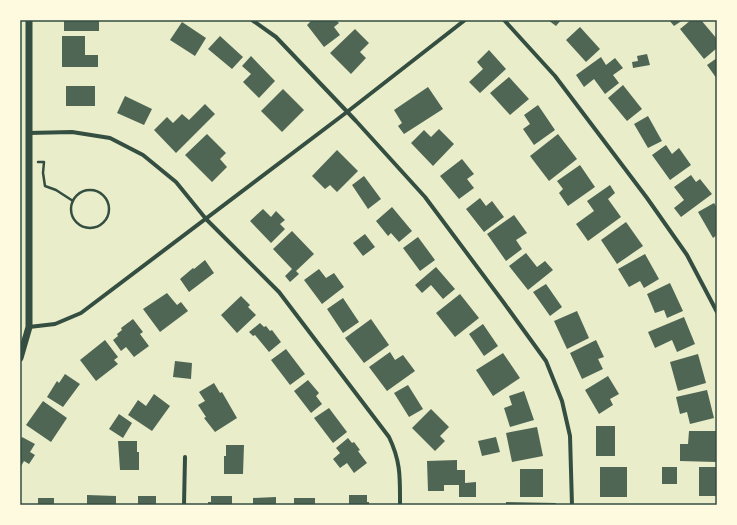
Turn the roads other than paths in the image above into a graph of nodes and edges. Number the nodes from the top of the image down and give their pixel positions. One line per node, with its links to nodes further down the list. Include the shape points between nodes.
1 (29, 20): 6 (street)
2 (252, 20): 5 (street, via 276,37)
3 (465, 20): 5 (street)
4 (504, 20): 8 (street, via 555,76 647,198 687,255)
5 (347, 112): 7 (street); 14 (street, via 425,197 546,361 562,401 570,436)
6 (28, 133): 7 (street, via 72,132 110,138 143,155 176,182); 9 (street)
7 (206, 219): 9 (street, via 82,313 56,324); 13 (street, via 279,292 389,437 396,453 400,476)
8 (717, 312)
9 (29, 327): 10 (street)
10 (20, 358)
11 (185, 456): 12 (street)
12 (184, 505)
13 (400, 505)
14 (572, 505)

